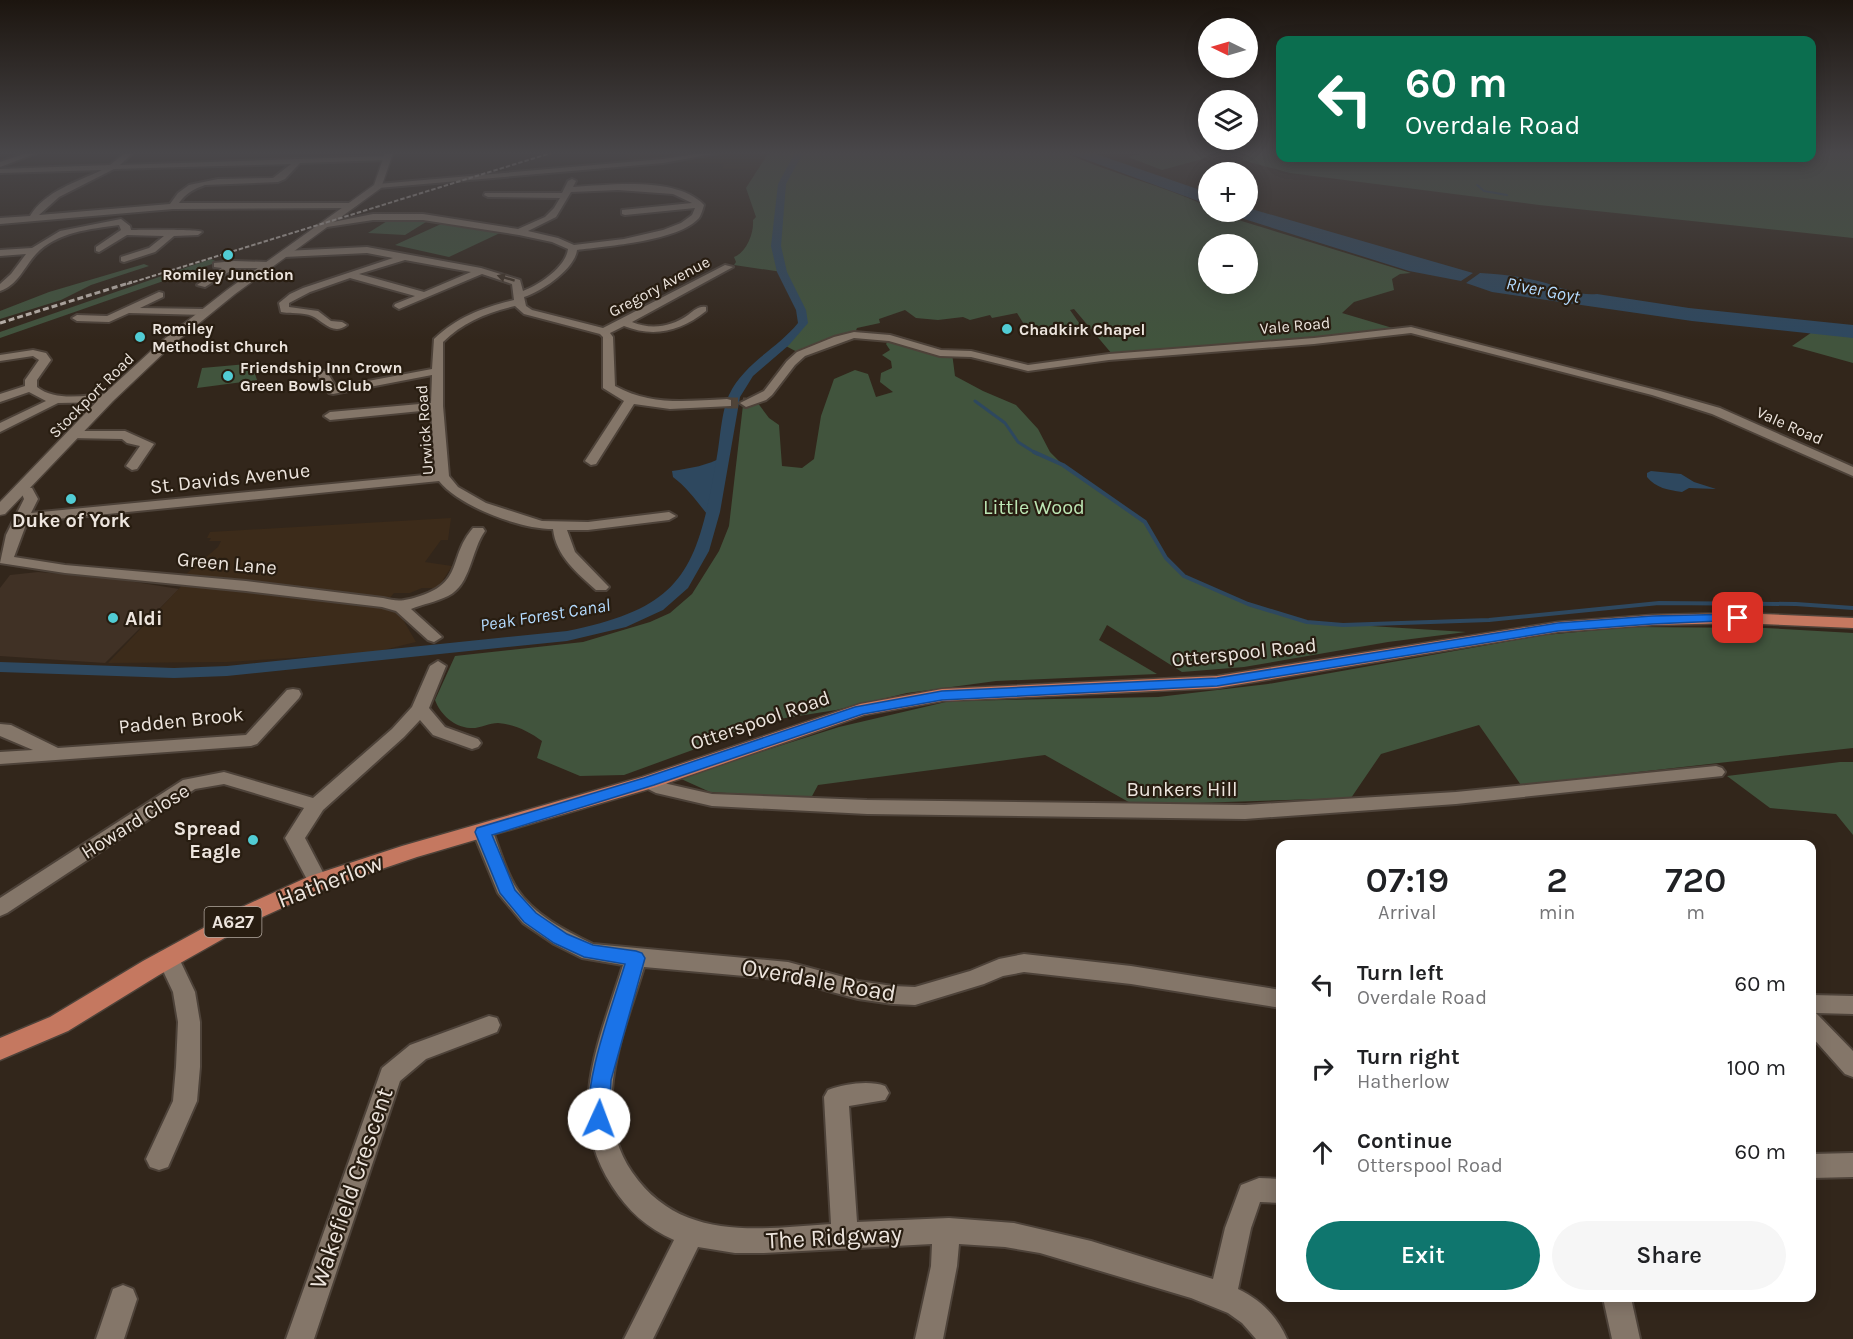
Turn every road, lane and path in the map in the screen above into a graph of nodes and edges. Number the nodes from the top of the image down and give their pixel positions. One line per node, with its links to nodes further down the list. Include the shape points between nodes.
1 (63, 215): 6 (street)
2 (126, 215): 8 (street)
3 (339, 215): 9 (main road, Stockport Road)
4 (554, 215): 12 (street)
5 (697, 215): 14 (street, via 671,231)
6 (33, 218): 7 (street)
7 (0, 221)
8 (121, 222): 10 (street, via 127,228); 16 (street, via 71,231)
9 (327, 224): 12 (street, via 373,217 423,217); 18 (main road, Stockport Road)
10 (125, 232): 13 (street); 15 (street)
11 (198, 232): 13 (street)
12 (519, 232): 14 (street)
13 (172, 234): 20 (street, via 152,250)
14 (573, 248): 31 (street, Urwick Road, via 572,257 540,287)
15 (99, 249)
16 (34, 251): 17 (street); 28 (street)
17 (0, 253)
18 (284, 254): 19 (street, via 367,250); 23 (main road, Stockport Road)
19 (405, 256): 25 (street); 26 (street)
20 (124, 259)
21 (217, 264): 22 (street)
22 (235, 264): 23 (street); 27 (street)
23 (268, 265): 35 (main road, Stockport Road)
24 (728, 267): 37 (street, Gregory Avenue)
25 (481, 272): 30 (street); 31 (street, one-way to 25, via 517,282)
26 (351, 275): 30 (street); 38 (street, via 296,295 284,306 285,310 314,314 328,324)
27 (202, 285)
28 (0, 288)
29 (159, 295): 34 (street)
30 (424, 295): 32 (street)
31 (520, 298): 39 (street, via 522,308 528,312); 41 (street, Urwick Road, via 449,329 438,341)
32 (399, 306)
33 (702, 309): 37 (street, via 686,322 663,330 635,328)
34 (128, 310): 35 (street); 36 (street, via 109,319)
35 (205, 312): 45 (main road, Stockport Road)
36 (77, 318)
37 (623, 322): 39 (street, Gregory Avenue)
38 (342, 325)
39 (604, 332): 47 (street, via 608,337 609,388)
40 (0, 358): 43 (street, via 17,354 42,356 45,360 31,381)
41 (437, 371): 42 (street, via 333,392); 50 (street, Urwick Road)
42 (323, 374)
43 (31, 388): 44 (street); 46 (street)
44 (0, 398)
45 (108, 398): 46 (street); 53 (main road, Stockport Road)
46 (56, 400): 52 (street)
47 (631, 400): 48 (street, via 670,405); 54 (street)
48 (727, 403)
49 (746, 403): 56 (street, Vale Road, via 768,393 801,354 854,336 890,338 940,353 971,354 1028,368 1410,330 1716,411)
50 (437, 406): 51 (street); 57 (street, Urwick Road)
51 (330, 416)
52 (0, 428)
53 (74, 435): 55 (street, via 125,435 148,444); 58 (main road, Stockport Road)
54 (591, 460)
55 (132, 466)
56 (1853, 472)
57 (442, 477): 60 (street, Urwick Road, via 453,490); 62 (street, St. Davids Avenue)
58 (20, 490): 59 (main road, Stockport Road); 62 (street, Green Lane, via 27,490 31,499)
59 (0, 511)
60 (503, 512): 63 (street, Urwick Road, via 542,525); 66 (street, via 469,540 455,584)
61 (669, 516): 63 (street, Urwick Road)
62 (23, 518): 64 (street, Green Lane)
63 (560, 526): 65 (street, via 566,553)
64 (3, 559): 66 (street, Green Lane, via 77,571 348,597)
65 (601, 587)
66 (401, 608): 68 (street, Green Lane)
67 (1853, 623): 77 (main road, Otterspool Road / A627, via 1738,618 1593,624 1217,682 942,695 860,710)
68 (434, 637)
69 (438, 666): 71 (street)
70 (293, 694): 74 (street, Padden Brook, via 251,740)
71 (420, 709): 73 (street, via 439,731); 78 (street, via 398,734)
72 (0, 730): 74 (street)
73 (472, 742)
74 (56, 754): 75 (street, Padden Brook)
75 (0, 759)
76 (1716, 772): 77 (street, Bunkers Hill, via 1456,798 1245,812 867,807 712,800)
77 (649, 782): 79 (main road, Hatherlow / A627)
78 (316, 805): 80 (street, via 295,838); 81 (street, Howard Close, via 224,778 190,784)
79 (483, 832): 80 (main road, Hatherlow / A627); 83 (street, Overdale Road, via 508,893 530,917 561,939 590,952)
80 (318, 882): 82 (main road, Hatherlow / A627, via 250,913)
81 (0, 908)
82 (168, 958): 89 (main road, Hatherlow / A627, via 59,1024); 92 (street, via 184,992 189,1022 188,1067 185,1101)
83 (636, 958): 84 (street, Overdale Road, via 788,970 858,990 904,996 948,987 1023,963); 97 (street, The Ridgway, via 601,1080 599,1119 607,1153 623,1184 644,1207)
84 (1276, 998)
85 (1816, 1004): 86 (street)
86 (1853, 1005)
87 (489, 1025): 103 (street, Wakefield Crescent, via 418,1052 390,1075)
88 (1816, 1025): 90 (street)
89 (0, 1049)
90 (1853, 1066)
91 (877, 1093): 98 (street, via 836,1097)
92 (159, 1159)
93 (1853, 1165): 94 (street)
94 (1816, 1166)
95 (1276, 1191): 99 (street, via 1250,1193)
96 (946, 1231): 98 (street, The Ridgway); 99 (street, The Ridgway, via 1023,1237); 105 (street, via 944,1266)
97 (690, 1234): 98 (street, The Ridgway, via 745,1242); 104 (street)
98 (845, 1236)
99 (1223, 1296): 106 (street, The Ridgway, via 1254,1314)
100 (123, 1299): 102 (street)
101 (1618, 1302): 107 (street)
102 (110, 1339)
103 (300, 1339)
104 (638, 1339)
105 (929, 1339)
106 (1273, 1339)
107 (1626, 1339)

